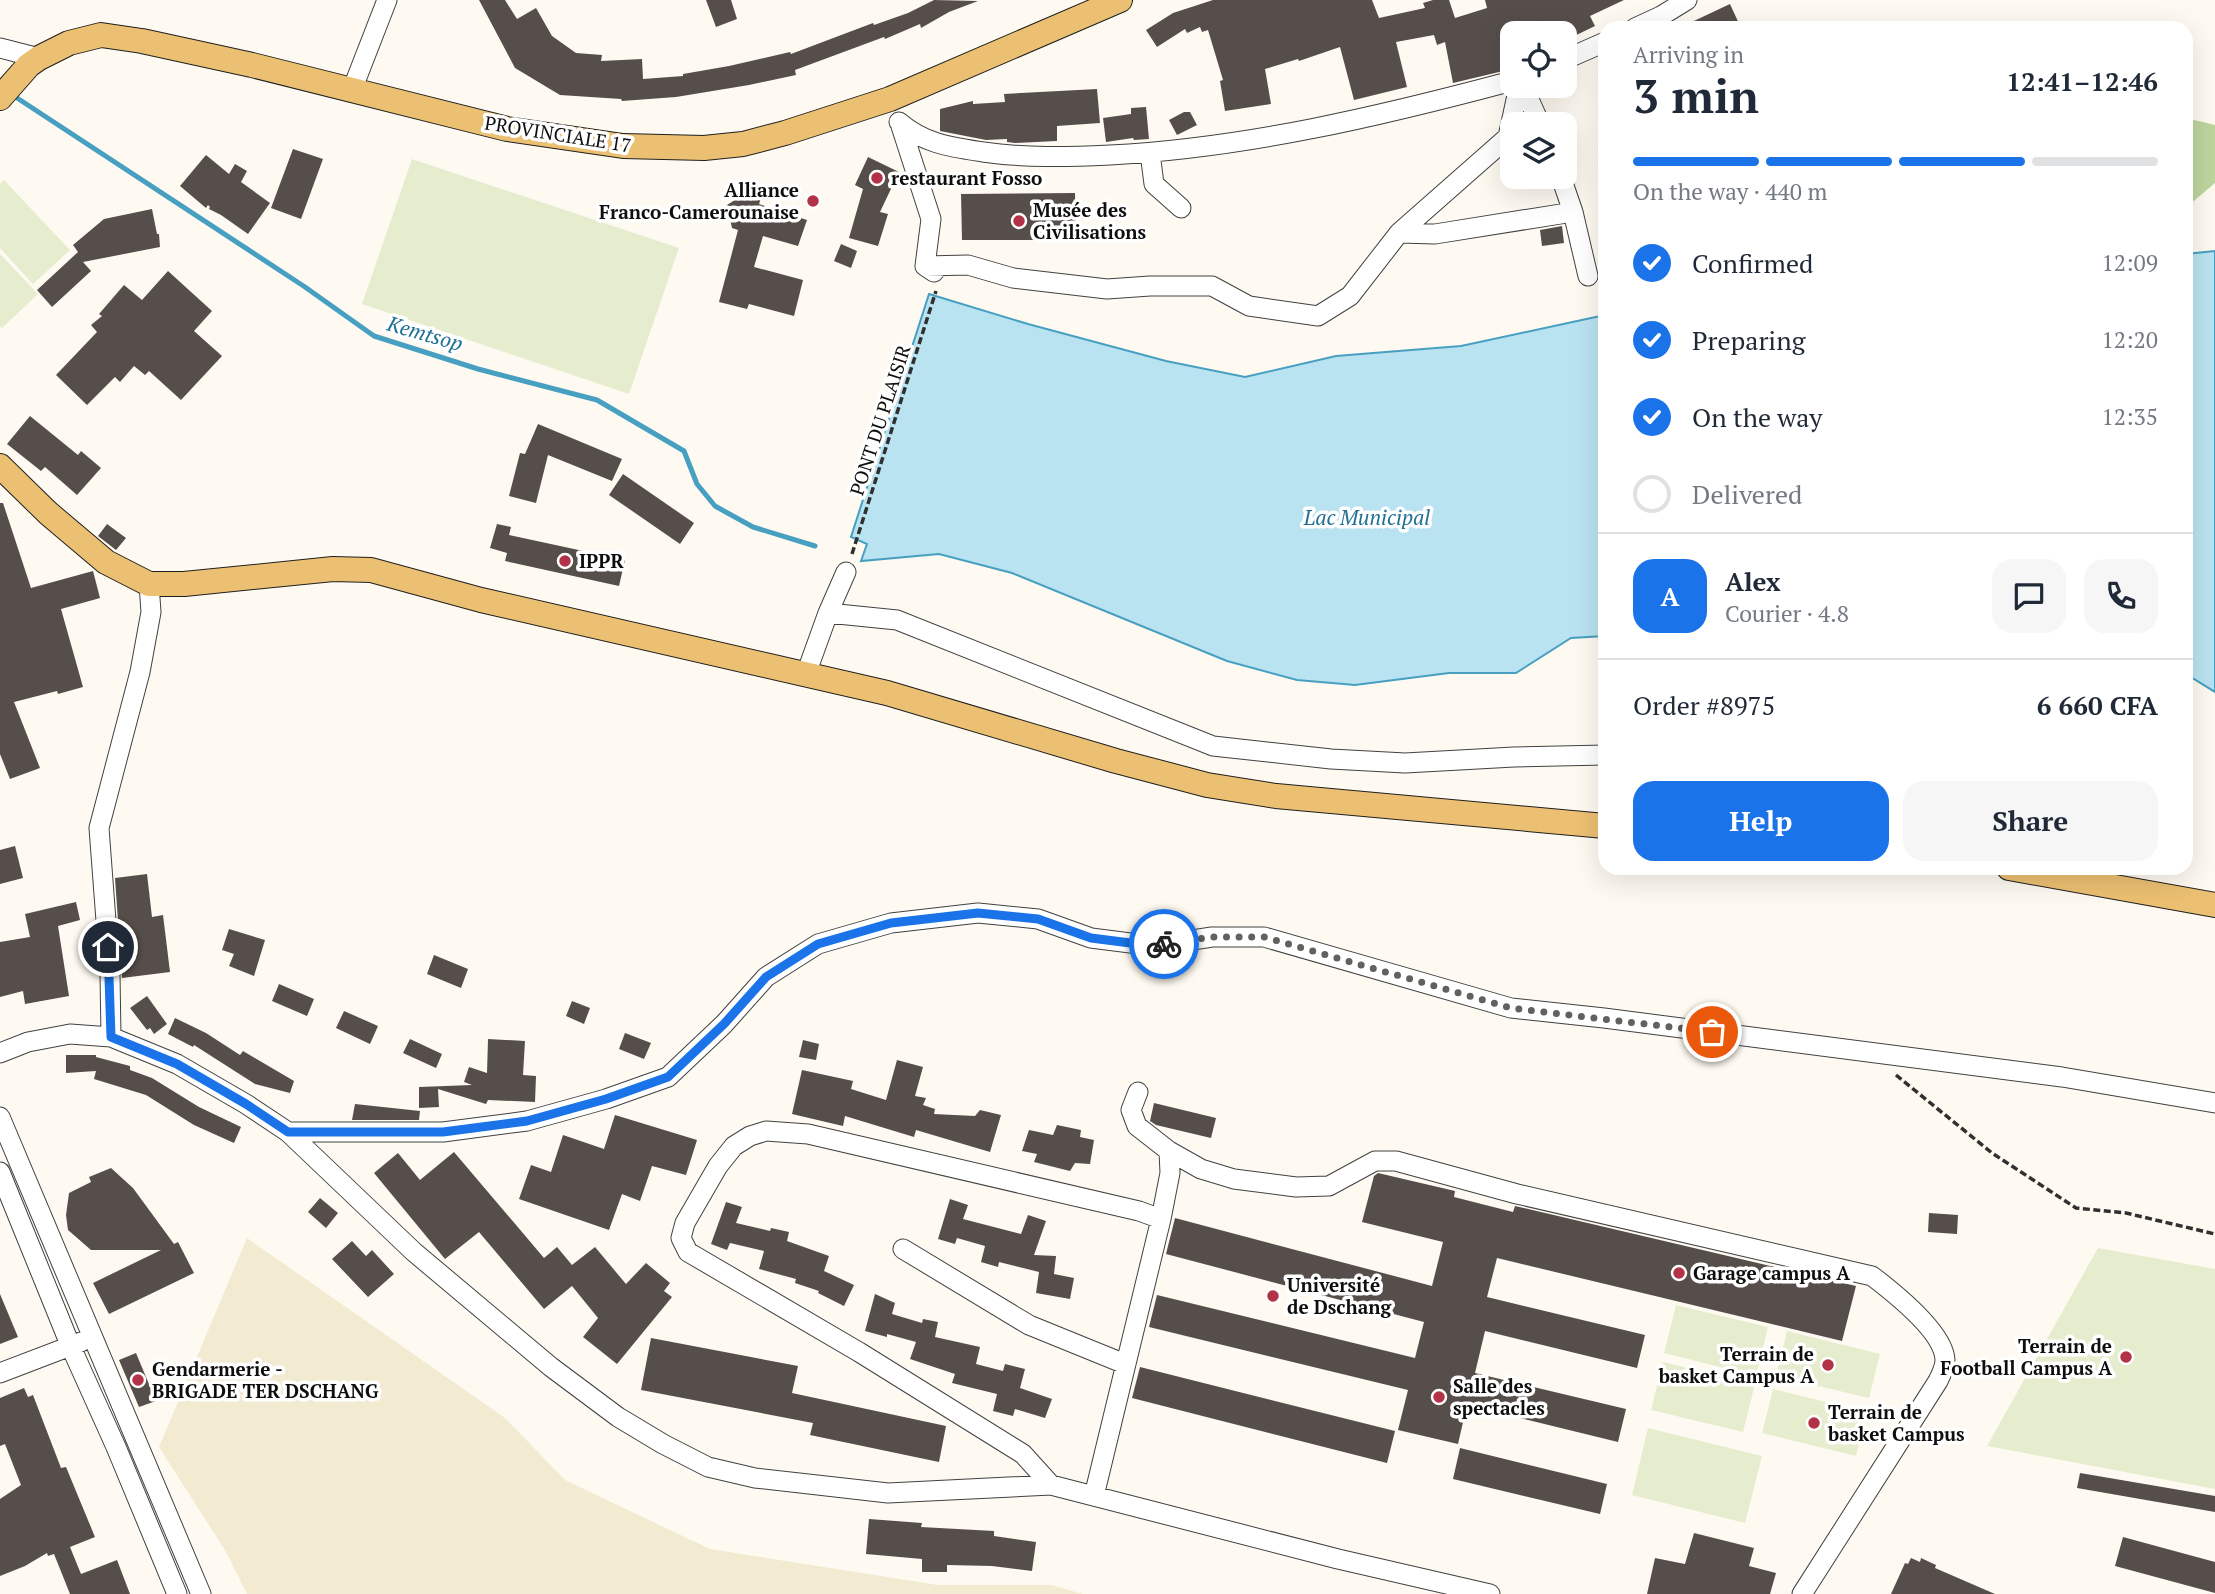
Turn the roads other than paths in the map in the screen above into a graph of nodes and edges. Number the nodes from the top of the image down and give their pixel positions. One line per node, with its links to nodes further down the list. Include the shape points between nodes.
1 (387, 0): 10 (street)
2 (1120, 0): 13 (main road, PROVINCIALE 17)
3 (1687, 0): 4 (street)
4 (1650, 21)
5 (1598, 45): 7 (street)
6 (0, 48): 8 (street)
7 (1577, 54)
8 (39, 58): 10 (main road, PROVINCIALE 17, via 69,43 101,35); 11 (main road, PROVINCIALE 17)
9 (1500, 84): 15 (street, via 1273,136)
10 (352, 90): 13 (main road, PROVINCIALE 17, via 507,129 669,148 743,144)
11 (0, 98)
12 (1518, 98): 19 (street, via 1507,137)
13 (890, 99): 14 (street)
14 (899, 122): 15 (street, via 942,146 1004,155); 19 (street, via 931,219 933,271 968,265 1013,278 1107,289 1212,286 1249,306 1318,316 1350,296)
15 (1150, 153): 17 (street, via 1154,184)
16 (1565, 189): 18 (street)
17 (1181, 208)
18 (1573, 212): 19 (street, via 1434,234); 20 (street)
19 (1399, 233)
20 (1588, 276)
21 (0, 467): 23 (main road, via 106,562)
22 (846, 572): 24 (street)
23 (149, 584): 25 (main road, via 371,570 481,600); 30 (street, via 151,612 140,672 99,828)
24 (828, 613): 25 (street); 26 (street, via 897,620 1213,746 1405,763)
25 (806, 674): 27 (main road, via 1207,785 1276,796)
26 (1598, 755)
27 (1598, 824)
28 (2049, 875): 29 (main road)
29 (2215, 905)
30 (111, 1037): 31 (street, via 70,1034); 35 (street, via 177,1064)
31 (0, 1053)
32 (1138, 1092): 36 (street, via 1131,1111 1137,1126)
33 (2215, 1103): 35 (street, via 2062,1077 1511,1008 1264,937 1212,937 1154,946 1091,938 1038,919 978,913 891,923 818,944 766,977 668,1077 606,1099 527,1121 443,1132)
34 (0, 1117): 40 (street)
35 (288, 1132): 44 (street, via 414,1252 551,1367 618,1417 708,1466 755,1478 888,1493)
36 (1169, 1150): 38 (street, via 1170,1173); 49 (street, via 1201,1169 1234,1179 1296,1187 1329,1186 1375,1161 1396,1160 1517,1194 1872,1276 1908,1304 1941,1345 1945,1361 1938,1381)
37 (0, 1172): 41 (street)
38 (1161, 1219): 42 (street); 44 (street, via 1139,1210 808,1134 766,1131 734,1146 685,1223 681,1238 688,1252 1023,1454)
39 (903, 1249): 42 (street, via 1029,1325)
40 (94, 1337): 41 (street); 47 (street)
41 (71, 1346): 43 (street); 46 (street)
42 (1125, 1364): 45 (street)
43 (0, 1373)
44 (1051, 1485): 45 (street)
45 (1094, 1496): 48 (street)
46 (177, 1594)
47 (201, 1594)
48 (1490, 1594)
49 (1802, 1594)

